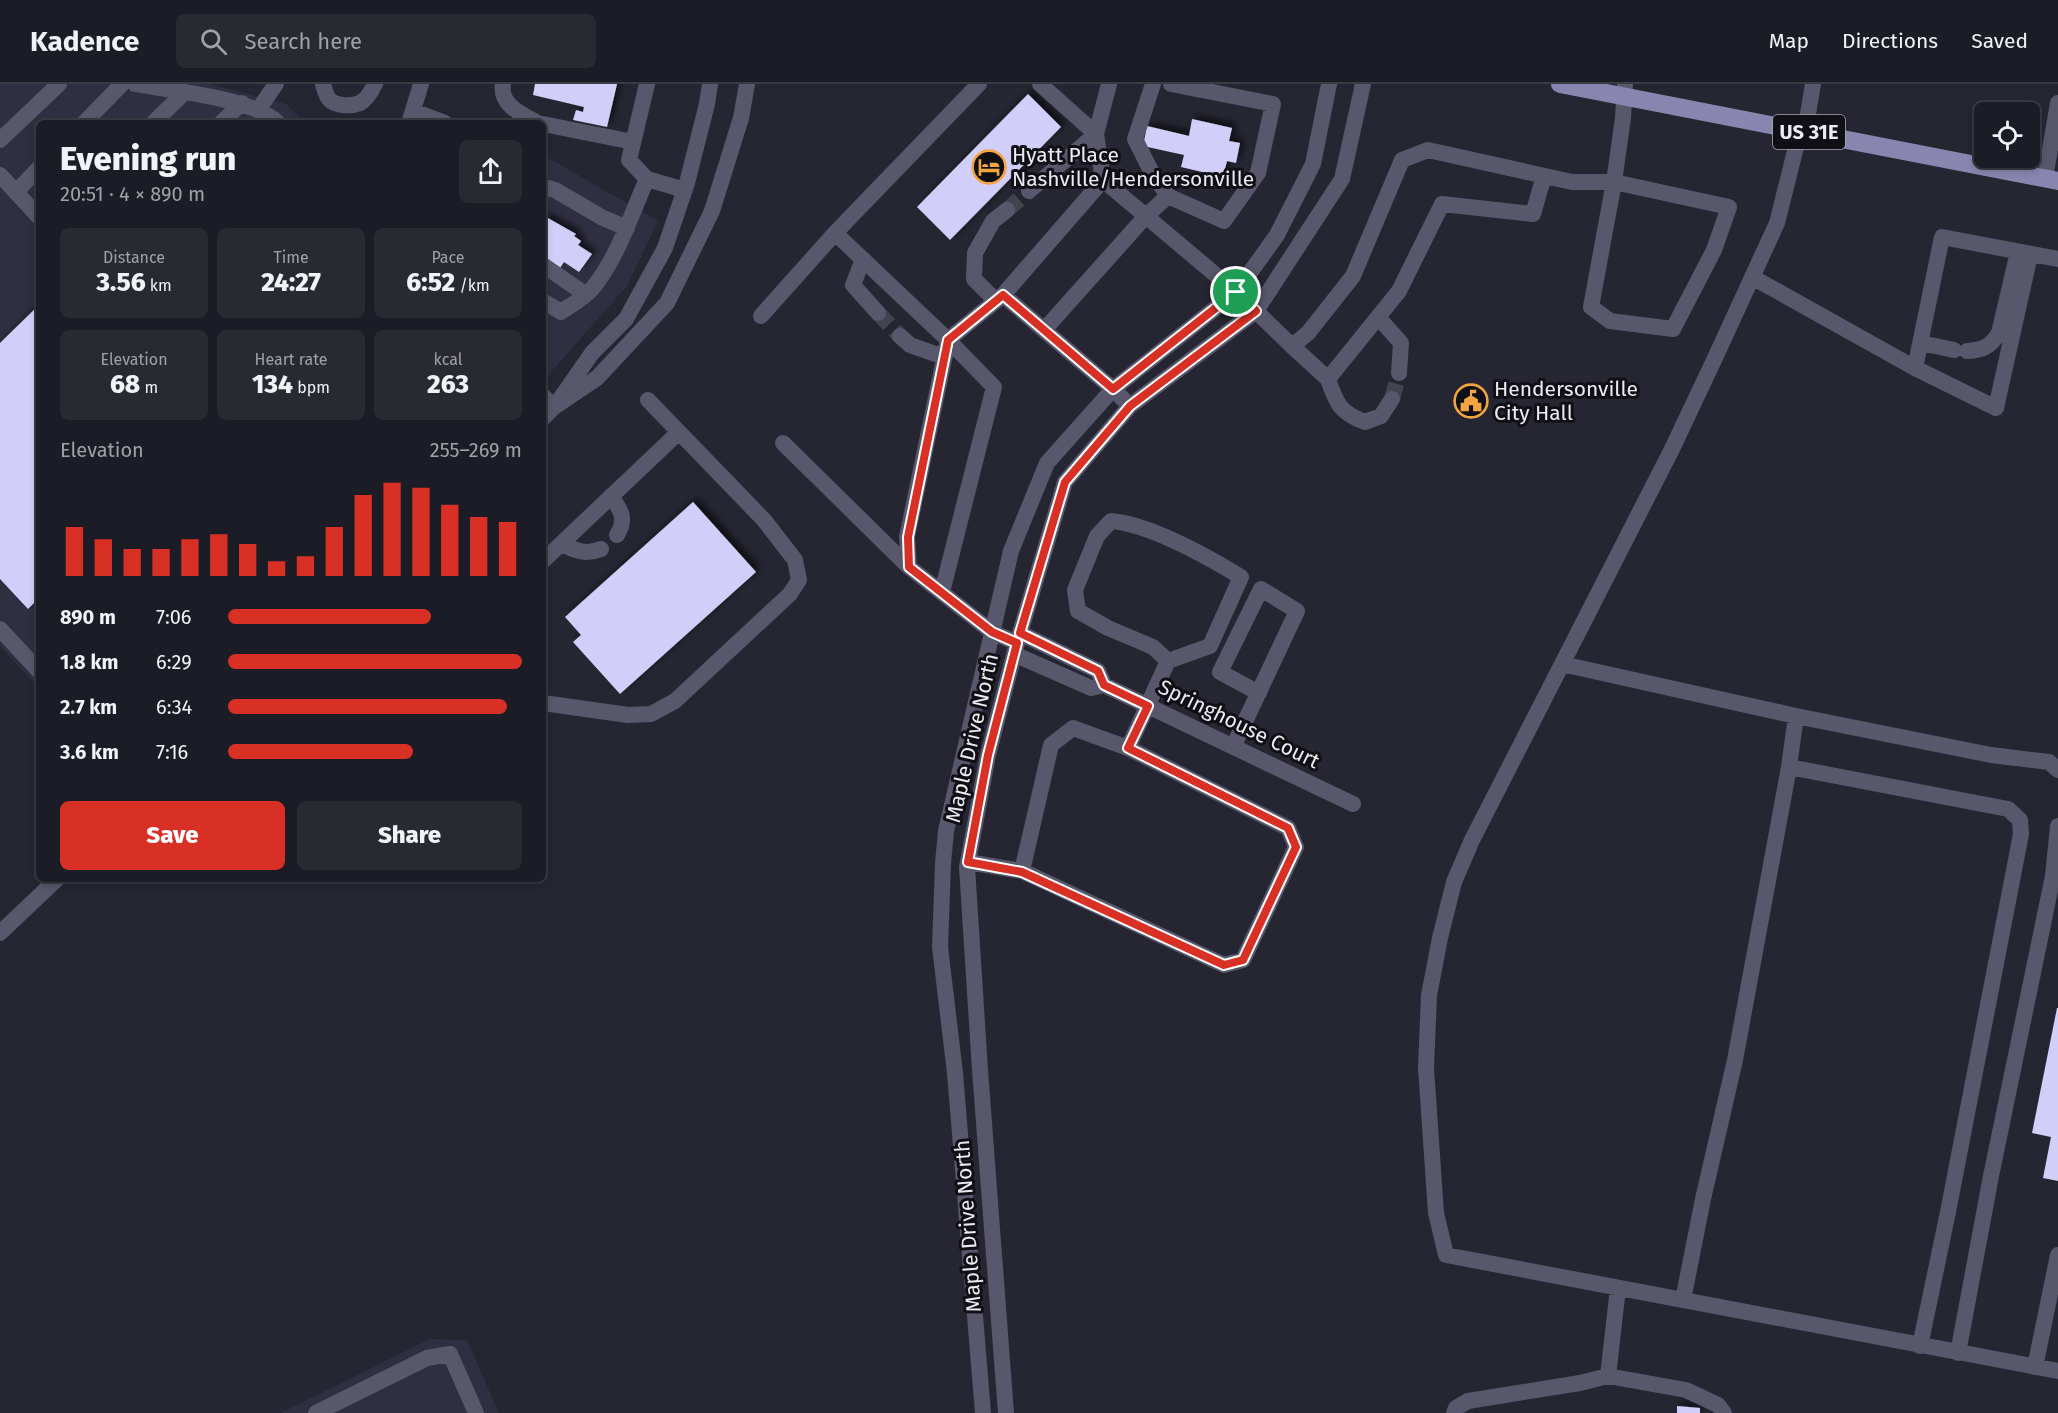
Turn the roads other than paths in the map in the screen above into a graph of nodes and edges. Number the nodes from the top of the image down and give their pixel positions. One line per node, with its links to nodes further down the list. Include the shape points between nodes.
1 (58, 84): 36 (street)
2 (122, 84): 27 (street)
3 (135, 84): 22 (street)
4 (276, 84): 25 (street)
5 (323, 84): 6 (street, via 334,103 348,106 361,102)
6 (375, 84)
7 (421, 84): 26 (street)
8 (503, 84): 32 (street, via 506,101)
9 (647, 84): 37 (street)
10 (710, 84): 46 (street)
11 (747, 84): 81 (street, via 741,118 712,211 667,303 597,378)
12 (979, 84): 54 (street)
13 (1040, 84): 35 (street)
14 (1109, 84): 35 (street)
15 (1152, 84): 49 (street, via 1135,139)
16 (1171, 84): 49 (street, via 1274,104 1258,173 1224,221)
17 (1329, 84): 60 (street, Maple Drive North, via 1313,164 1277,235)
18 (1363, 84): 64 (street, Maple Drive North, via 1342,179)
19 (1560, 84): 21 (main road, US 31E)
20 (1813, 84): 34 (street)
21 (1625, 90): 34 (main road, US 31E); 44 (street)
22 (184, 93): 23 (street); 28 (street)
23 (242, 103): 25 (street); 29 (street)
24 (2058, 103): 43 (street)
25 (258, 110): 30 (street)
26 (411, 117): 31 (street)
27 (87, 120)
28 (156, 120)
29 (224, 120)
30 (275, 120)
31 (428, 120)
32 (533, 120)
33 (546, 125): 37 (street)
34 (1803, 131): 43 (main road, US 31E); 59 (street, via 1777,223)
35 (1096, 134): 42 (street); 47 (street)
36 (0, 140)
37 (633, 142): 41 (street, via 629,160)
38 (36, 171): 48 (street)
39 (0, 175): 48 (street)
40 (1544, 176): 44 (street, via 1572,182); 67 (street, via 1533,214 1442,204 1399,291); 72 (street, via 1428,150 1402,160 1353,276 1308,333)
41 (647, 180): 46 (street); 53 (street)
42 (1103, 180): 52 (street); 62 (street)
43 (2051, 180)
44 (1614, 182): 44 (street, via 1591,306 1610,321 1673,329 1714,250 1729,207)
45 (546, 190): 53 (street, via 555,190)
46 (685, 190): 81 (street, via 665,248 626,319)
47 (1029, 191)
48 (16, 192): 51 (street)
49 (1168, 196): 52 (street)
50 (1007, 210): 62 (street, via 993,221 975,253 974,279)
51 (36, 214)
52 (1146, 216): 60 (street); 68 (street)
53 (627, 228): 61 (street, via 624,239)
54 (835, 232): 56 (street); 66 (street)
55 (2024, 253): 57 (street); 71 (street, via 1992,344 1982,350 1960,350); 71 (street, via 1942,237); 74 (street, via 1996,408)
56 (863, 259): 65 (street, via 853,285); 70 (street)
57 (2058, 259)
58 (546, 267): 61 (street)
59 (1752, 277): 74 (street); 95 (street, via 1672,449)
60 (1236, 292): 64 (street); 77 (street, Maple Drive North)
61 (585, 294): 63 (street, via 561,312)
62 (999, 298): 68 (street); 70 (street)
63 (546, 303)
64 (1256, 311): 72 (street); 80 (street, Maple Drive North)
65 (878, 313)
66 (761, 316)
67 (1378, 317): 75 (street, via 1401,343); 76 (street)
68 (1044, 330): 77 (street)
69 (900, 336): 73 (street, via 910,345)
70 (948, 340): 73 (street); 90 (street, via 994,387)
71 (1921, 343): 74 (street)
72 (1292, 346): 76 (street)
73 (944, 357): 89 (street, via 908,537)
74 (1915, 368)
75 (1399, 373)
76 (1328, 379): 78 (street, via 1335,402 1351,417 1365,422 1381,416)
77 (1113, 389): 80 (street); 92 (street, Maple Drive North, via 1047,464 1011,551)
78 (1392, 399)
79 (648, 400): 82 (street)
80 (1130, 406): 93 (street, Maple Drive North, via 1065,482)
81 (547, 407)
82 (679, 432): 84 (street); 98 (street, via 764,520 795,560 799,580 790,594 675,701 651,714 628,716)
83 (783, 443): 89 (street, Springhouse Court)
84 (611, 496): 85 (street, via 622,512 623,525); 86 (street)
85 (617, 535)
86 (562, 544): 87 (street, via 579,552); 88 (street)
87 (601, 549)
88 (546, 558)
89 (909, 567): 90 (street, Springhouse Court)
90 (942, 592): 92 (street, Springhouse Court)
91 (0, 629): 96 (street)
92 (992, 632): 93 (street, Springhouse Court); 107 (street, Maple Drive North, via 946,831)
93 (1017, 643): 99 (street, Springhouse Court, via 1091,688 1104,685); 108 (street, Maple Drive North, via 988,755)
94 (1168, 661): 94 (street, via 1210,646 1241,577 1129,522 1111,521 1097,536 1075,590 1078,611 1153,647); 99 (street)
95 (1562, 664): 100 (street); 115 (street, via 1472,840 1454,882 1440,938 1429,995 1426,1068 1436,1213 1446,1255)
96 (36, 668)
97 (1259, 693): 97 (street, via 1298,611 1261,589 1220,672); 101 (street)
98 (546, 704)
99 (1148, 706): 101 (street, Springhouse Court); 102 (street)
100 (1796, 716): 103 (street); 104 (street, via 1991,755 2049,762)
101 (1233, 747): 105 (street, Springhouse Court)
102 (1128, 748): 109 (street, via 1073,728 1051,745); 109 (street, via 1288,828 1296,847 1243,960 1224,965)
103 (1789, 767): 116 (street, via 1735,1060); 117 (street, via 2008,809 2020,820)
104 (2058, 770)
105 (1353, 804)
106 (2058, 826): 118 (street, via 2053,876)
107 (943, 863): 108 (street); 113 (street, Maple Drive North, via 940,947)
108 (968, 864): 109 (street); 112 (street, Maple Drive North)
109 (1022, 872)
110 (54, 882): 111 (street)
111 (0, 932)
112 (980, 1070): 113 (street); 123 (street, Maple Drive North)
113 (955, 1073): 122 (street, Maple Drive North)
114 (2058, 1255): 119 (street)
115 (1618, 1288): 116 (street); 121 (street)
116 (1683, 1300): 117 (street)
117 (1920, 1346): 118 (street)
118 (1958, 1353): 119 (street)
119 (2035, 1367): 120 (street)
120 (2058, 1371)
121 (1608, 1376): 126 (street, via 1468,1401); 127 (street, via 1686,1390 1718,1405)
122 (982, 1407): 123 (street)
123 (1005, 1407)
124 (316, 1413): 125 (street, via 426,1358 450,1354)
125 (476, 1413)
126 (1454, 1413)
127 (1724, 1413)

